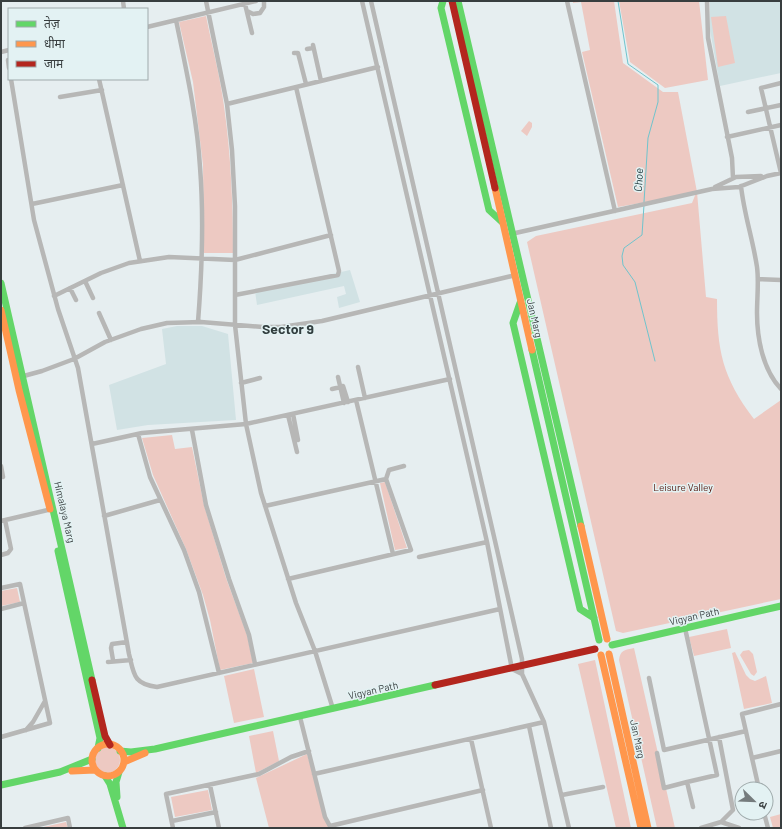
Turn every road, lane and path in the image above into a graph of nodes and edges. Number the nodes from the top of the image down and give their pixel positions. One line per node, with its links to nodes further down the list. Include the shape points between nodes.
1 (206, 1): 13 (street)
2 (256, 1): 11 (street)
3 (264, 1): 12 (street, via 264,8 260,13 253,14)
4 (362, 1): 19 (street)
5 (371, 1): 57 (street)
6 (443, 1): 45 (main road, via 441,8 489,210)
7 (452, 1): 45 (main road, Jan Marg)
8 (458, 1): 47 (main road, Jan Marg)
9 (567, 1): 44 (street)
10 (707, 1): 34 (street, via 708,38)
11 (244, 4): 12 (street); 13 (street)
12 (247, 11): 16 (street)
13 (208, 12): 14 (street); 28 (street)
14 (176, 20): 15 (street); 48 (street, via 190,88 200,167)
15 (148, 27)
16 (252, 33)
17 (307, 49): 22 (street, via 313,46)
18 (294, 53): 24 (street, via 298,53)
19 (378, 67): 22 (street); 59 (street)
20 (11, 80): 43 (street)
21 (99, 80): 26 (street)
22 (321, 81): 24 (street)
23 (781, 83): 30 (street, via 761,88)
24 (306, 84): 25 (street)
25 (296, 87): 28 (street); 46 (street)
26 (102, 90): 27 (street); 40 (street)
27 (60, 98)
28 (226, 104): 49 (street, via 232,150)
29 (781, 105): 30 (street)
30 (766, 108): 31 (street); 33 (street)
31 (748, 112)
32 (781, 126): 33 (street)
33 (770, 128): 34 (street); 36 (street)
34 (727, 137): 39 (street)
35 (781, 149): 36 (street)
36 (776, 150): 37 (street)
37 (781, 173): 38 (street)
38 (767, 176): 39 (street); 41 (street)
39 (736, 178): 41 (street, via 732,184); 41 (street, via 743,180); 42 (street)
40 (123, 185): 43 (street); 50 (street)
41 (739, 186): 42 (street); 52 (street)
42 (712, 189): 44 (street)
43 (32, 204): 60 (street)
44 (615, 211): 47 (street)
45 (502, 222): 47 (main road, Jan Marg)
46 (331, 235): 49 (street); 58 (street, via 338,275)
47 (508, 235): 51 (main road, Jan Marg)
48 (202, 257): 49 (street); 50 (street, via 169,257); 66 (street)
49 (235, 260): 58 (street)
50 (140, 262): 54 (street, via 101,273)
51 (518, 275): 57 (street); 63 (main road, Jan Marg); 110 (main road, Jan Marg)
52 (758, 279): 53 (street); 77 (street, via 759,339 768,370)
53 (781, 280)
54 (85, 281): 56 (street); 61 (street)
55 (1, 284): 71 (main road, Himalaya Marg)
56 (70, 288): 60 (street); 62 (street)
57 (438, 293): 59 (street); 120 (street)
58 (235, 295): 67 (street)
59 (430, 295): 67 (street, via 316,322 281,327); 73 (street)
60 (54, 296): 69 (street)
61 (93, 298)
62 (76, 300)
63 (521, 303): 108 (main road, Jan Marg); 108 (main road, via 513,323 580,609)
64 (1, 310): 71 (main road)
65 (99, 313): 68 (street)
66 (198, 322): 67 (street); 68 (street, via 167,323)
67 (235, 325): 74 (street)
68 (111, 340): 69 (street)
69 (74, 359): 71 (street); 86 (street)
70 (358, 367): 78 (street)
71 (19, 377): 95 (main road, Himalaya Marg)
72 (260, 378): 74 (street)
73 (450, 379): 78 (street); 98 (street)
74 (242, 383): 82 (street)
75 (341, 387): 76 (street); 80 (street); 80 (street, via 340,377)
76 (332, 389)
77 (781, 389)
78 (365, 398): 79 (street)
79 (356, 400): 80 (street); 92 (street)
80 (346, 402): 81 (street)
81 (291, 414): 82 (street); 85 (street); 87 (street)
82 (246, 424): 83 (street); 94 (street)
83 (192, 430): 84 (street); 118 (street, via 206,505 249,635)
84 (138, 434): 86 (street); 93 (street, via 150,477)
85 (298, 440)
86 (92, 444): 96 (street)
87 (297, 452)
88 (1, 466): 90 (street)
89 (404, 466): 91 (street, via 389,470)
90 (3, 477)
91 (386, 479): 92 (street); 99 (street, via 411,550)
92 (375, 481): 94 (street); 99 (street)
93 (160, 500): 96 (street); 121 (street, via 184,550 199,592)
94 (266, 506): 102 (street)
95 (52, 509): 97 (street); 135 (main road, Himalaya Marg, via 98,707); 136 (main road, Himalaya Marg, via 74,630 100,738)
96 (104, 516): 111 (street)
97 (3, 521): 100 (street, via 11,549)
98 (487, 542): 101 (street); 107 (street)
99 (393, 554): 102 (street)
100 (1, 555)
101 (419, 557)
102 (288, 578): 114 (street)
103 (1, 588): 104 (street, via 20,584)
104 (24, 603): 106 (street); 123 (street)
105 (781, 606): 109 (main road, Vigyan Path)
106 (1, 609)
107 (500, 609): 114 (street); 119 (street)
108 (594, 618): 110 (main road, Jan Marg)
109 (685, 628): 112 (main road, Vigyan Path); 134 (street)
110 (603, 639): 112 (main road); 113 (main road, via 596,643)
111 (127, 642): 117 (street); 117 (street, via 112,644 111,661)
112 (612, 645): 115 (main road)
113 (595, 649): 116 (main road); 120 (main road, Vigyan Path)
114 (315, 651): 118 (street); 125 (street)
115 (609, 654): 116 (main road); 172 (main road, Jan Marg)
116 (601, 656): 171 (main road, Jan Marg)
117 (131, 660): 121 (street, via 134,675 140,682 157,687)
118 (255, 664): 121 (street)
119 (512, 669): 120 (main road, Vigyan Path); 125 (main road, Vigyan Path)
120 (522, 670): 127 (street)
121 (219, 673)
122 (649, 678): 139 (street)
123 (45, 701): 129 (street); 129 (street, via 50,723)
124 (781, 704): 130 (street, via 742,714)
125 (333, 710): 126 (main road, Vigyan Path)
126 (300, 717): 137 (main road, Vigyan Path); 140 (street)
127 (544, 722): 128 (street); 156 (street)
128 (529, 726): 133 (street); 169 (street)
129 (26, 730): 131 (street)
130 (746, 731): 132 (street); 142 (street)
131 (1, 737)
132 (719, 737): 134 (street); 161 (street, via 733,810)
133 (471, 739): 148 (street); 155 (street)
134 (709, 739): 139 (street); 151 (street, via 717,775)
135 (110, 745): 136 (main road); 138 (main road)
136 (98, 748): 143 (main road)
137 (154, 749): 138 (main road, Vigyan Path, via 131,752); 144 (main road, Vigyan Path)
138 (120, 750): 144 (main road)
139 (664, 750): 151 (street, via 656,753 664,788)
140 (309, 751): 148 (street); 153 (street, via 291,757 260,774)
141 (781, 751): 142 (street)
142 (752, 758): 150 (street)
143 (92, 759): 145 (main road); 146 (main road)
144 (124, 762): 147 (main road)
145 (95, 770): 146 (main road); 149 (main road)
146 (60, 772): 152 (main road)
147 (119, 772): 149 (main road); 157 (main road, via 116,782)
148 (314, 774): 162 (street, via 325,817)
149 (105, 776): 157 (main road)
150 (757, 781)
151 (687, 782): 158 (street)
152 (1, 785)
153 (210, 785): 159 (street); 160 (street, via 166,794)
154 (603, 787): 156 (street)
155 (483, 790): 162 (street); 168 (street)
156 (562, 795): 170 (street)
157 (118, 805): 165 (main road)
158 (693, 807)
159 (216, 812): 160 (street); 167 (street)
160 (172, 821): 166 (street)
161 (721, 822): 173 (street); 174 (street)
162 (331, 827)
163 (28, 828): 164 (street, via 68,818)
164 (70, 828)
165 (123, 828)
166 (173, 828)
167 (220, 828)
168 (491, 828)
169 (551, 828)
170 (569, 828)
171 (640, 828)
172 (648, 828)
173 (701, 828)
174 (739, 828)

